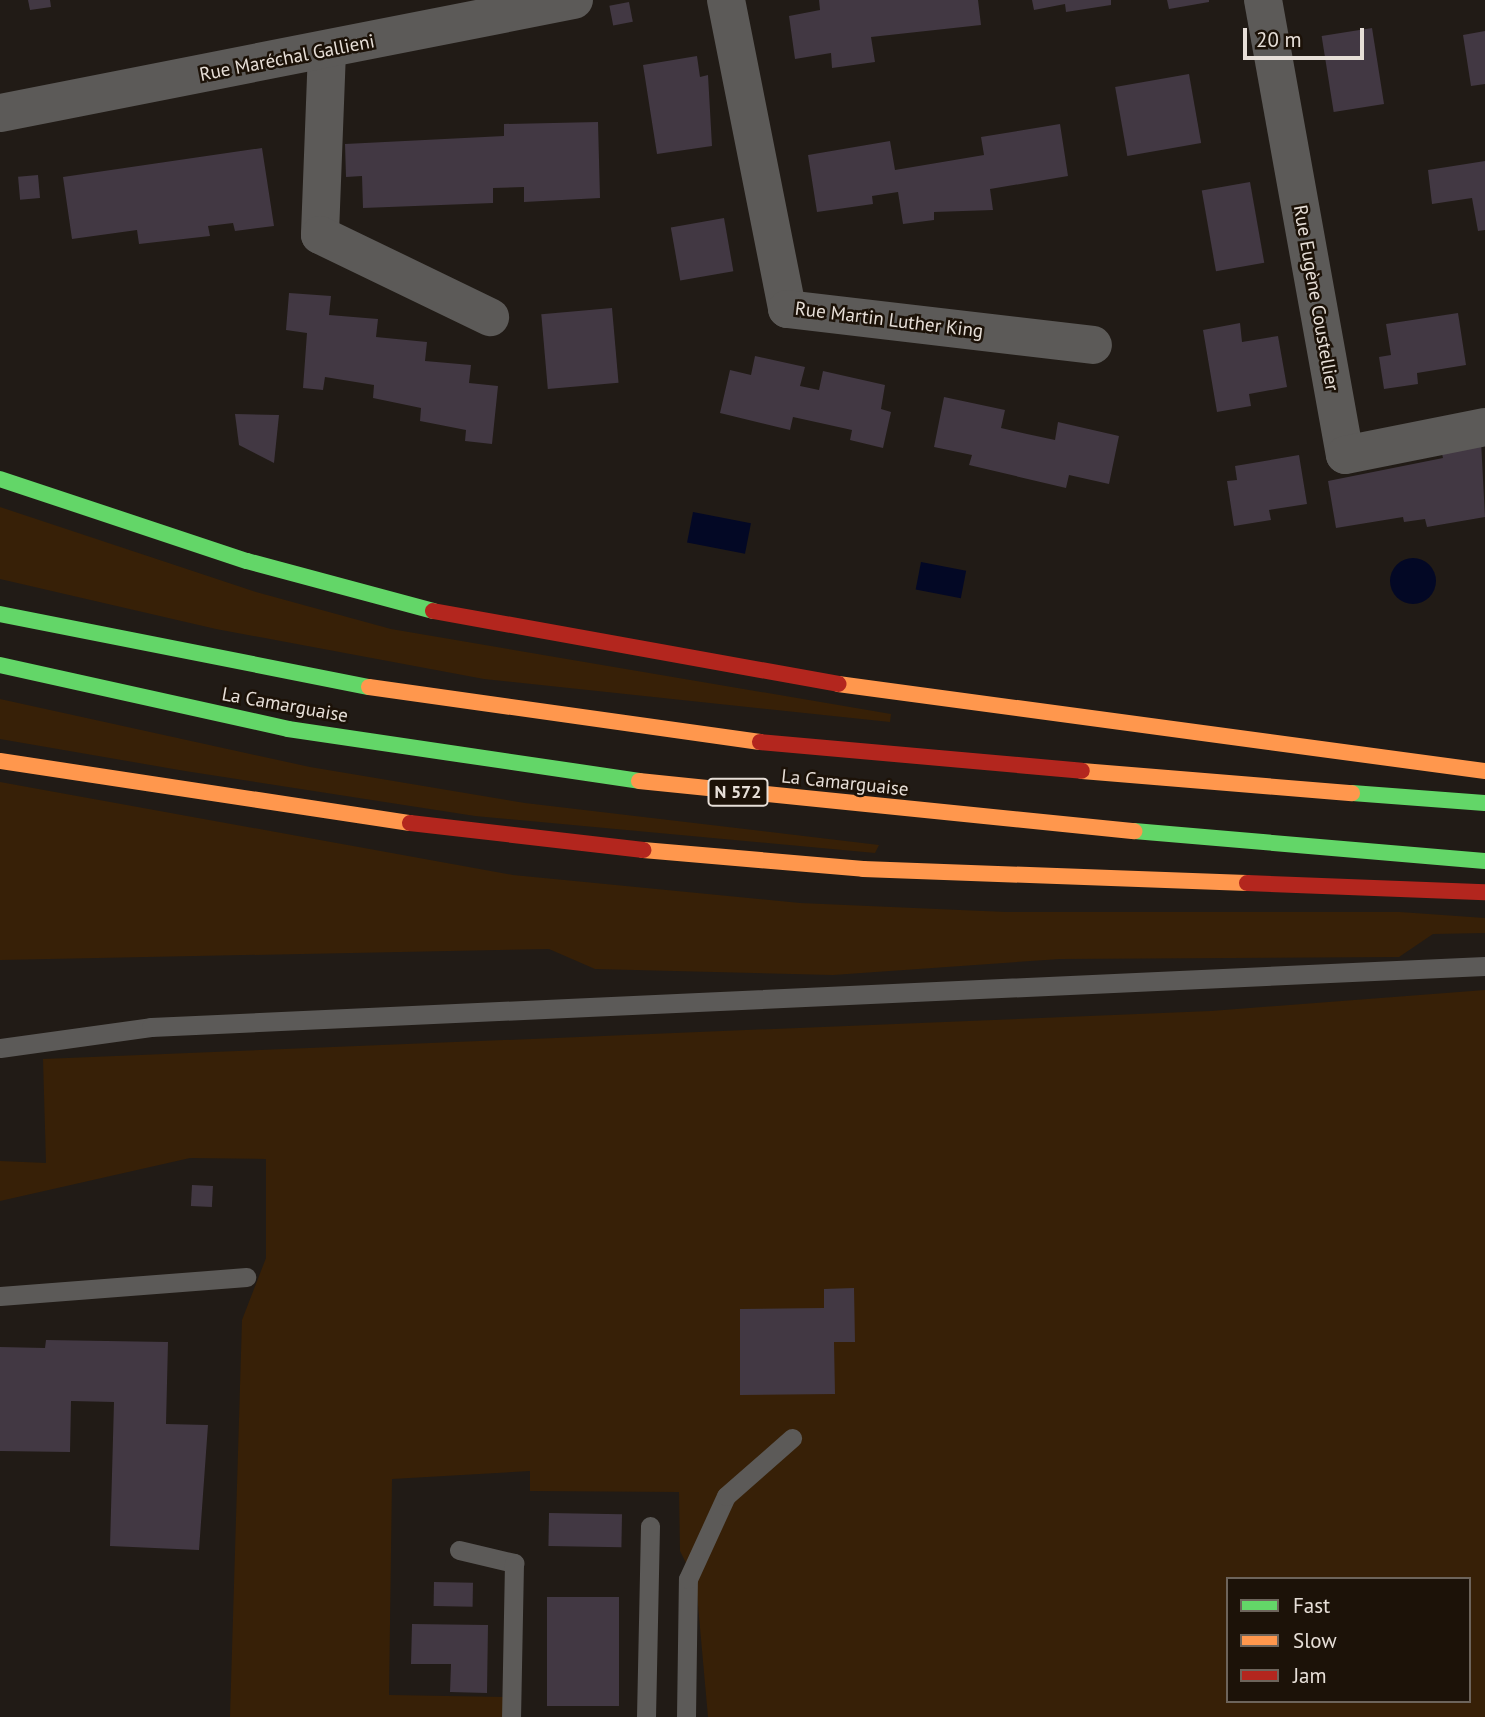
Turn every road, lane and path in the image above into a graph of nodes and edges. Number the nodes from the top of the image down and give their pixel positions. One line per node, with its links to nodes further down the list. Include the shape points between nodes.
1 (574, 0): 4 (street, Rue Maréchal Gallieni)
2 (726, 0): 7 (street, Rue Martin Luther King, via 787,309)
3 (1263, 0): 8 (street, Rue Eugène Coustellier, via 1345,455)
4 (327, 51): 5 (street, Rue Maréchal Gallieni); 6 (street, via 320,235)
5 (0, 113)
6 (490, 317)
7 (1093, 345)
8 (1485, 426)
9 (0, 479): 13 (highway, via 247,561 424,609 868,689)
10 (0, 614): 14 (highway, La Camarguaise, via 303,677 638,728 873,755)
11 (0, 665): 15 (highway, La Camarguaise / N 572, via 288,729 570,773 895,810)
12 (0, 761): 16 (highway, via 445,828 665,852 863,869)
13 (1485, 771)
14 (1485, 803)
15 (1485, 861)
16 (1485, 892)
17 (1485, 966): 18 (lane, via 151,1027)
18 (0, 1048)
19 (246, 1277): 20 (lane)
20 (0, 1296)
21 (792, 1438): 26 (lane, via 726,1496 688,1579)
22 (650, 1526): 25 (lane)
23 (459, 1550): 24 (lane, via 514,1563)
24 (511, 1717)
25 (646, 1717)
26 (686, 1717)

